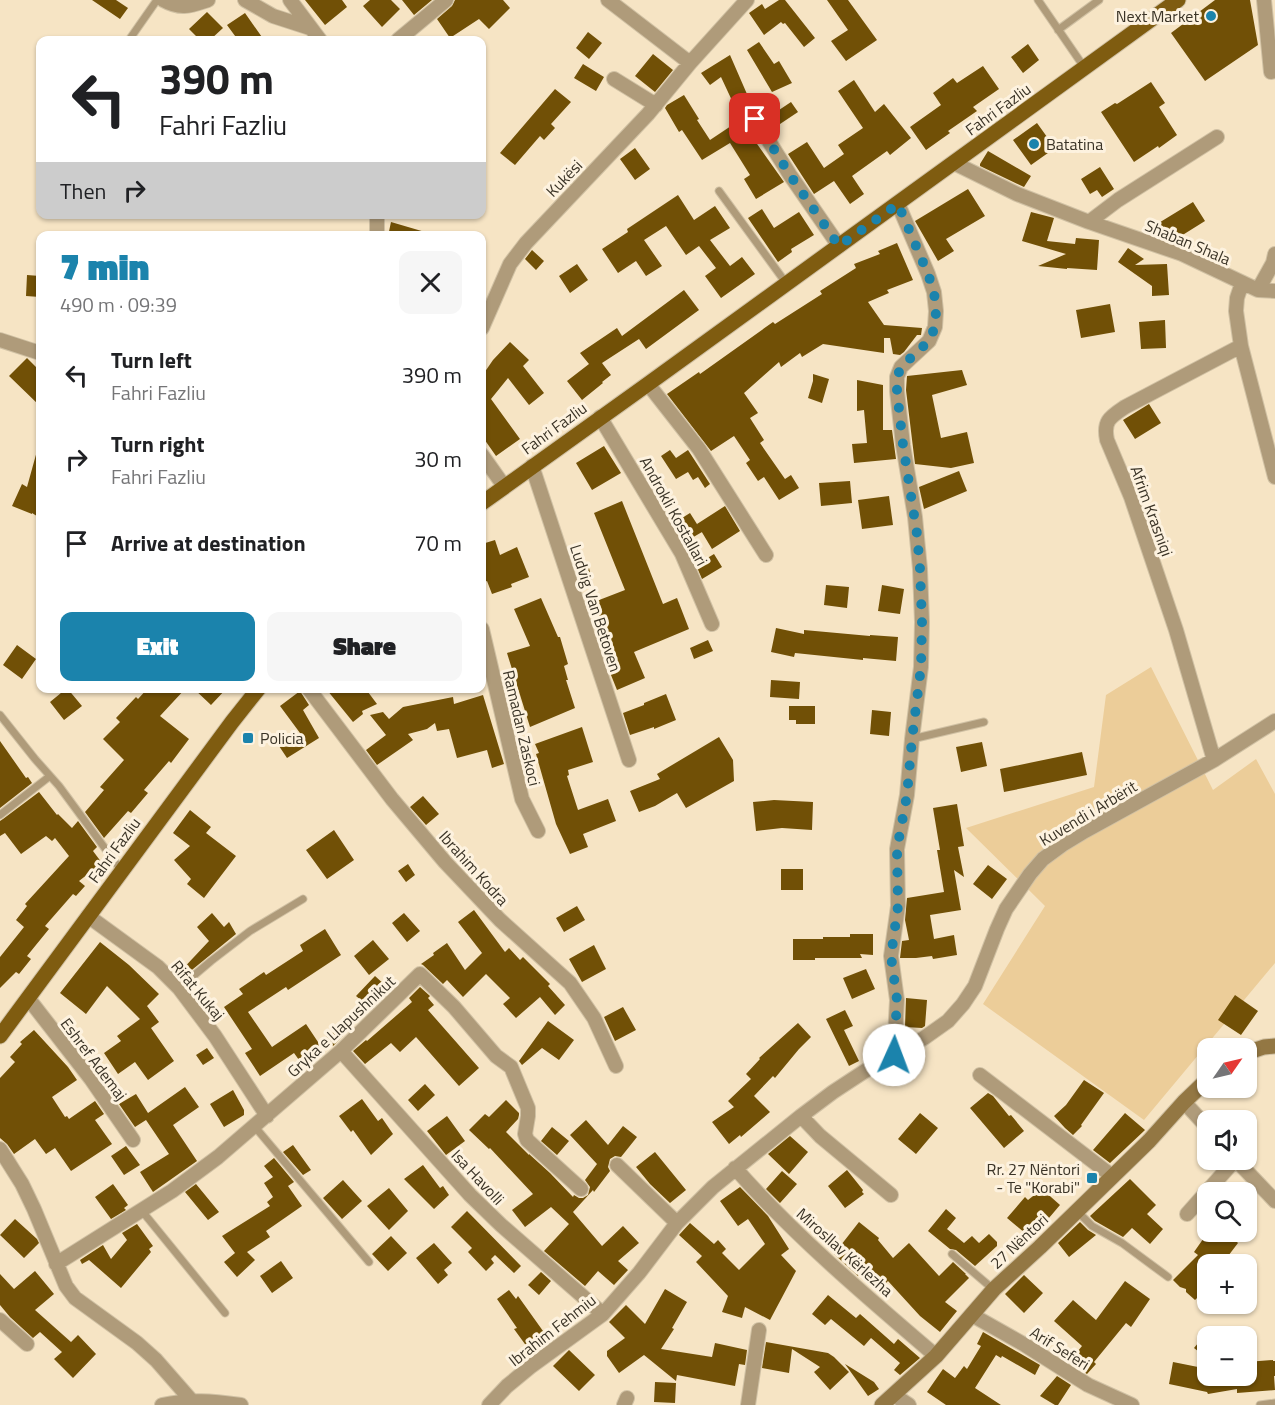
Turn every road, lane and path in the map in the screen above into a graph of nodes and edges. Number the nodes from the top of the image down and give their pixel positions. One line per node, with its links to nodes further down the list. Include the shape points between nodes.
1 (157, 0): 15 (lane)
2 (163, 0): 3 (street, via 181,7)
3 (208, 0)
4 (245, 0): 13 (street, via 273,16)
5 (291, 0): 13 (street)
6 (446, 0): 17 (street)
7 (608, 0): 18 (street)
8 (747, 0): 18 (street, Kukësi)
9 (1038, 0): 14 (lane)
10 (1099, 0): 14 (lane)
11 (1178, 0): 19 (main road, Fahri Fazliu)
12 (1264, 0): 20 (street, via 1271,72)
13 (310, 28): 16 (street)
14 (1058, 30): 19 (lane)
15 (132, 36)
16 (317, 36)
17 (403, 36)
18 (690, 63): 22 (street, Kukësi)
19 (1084, 68): 25 (main road, Fahri Fazliu)
20 (1275, 71)
21 (614, 79): 22 (street)
22 (656, 105): 35 (street, Kukësi, via 520,250)
23 (755, 119): 29 (street)
24 (1217, 137): 28 (street)
25 (954, 163): 27 (main road, Fahri Fazliu); 28 (street, Shaban Shala, via 1017,194)
26 (719, 191): 32 (lane)
27 (898, 204): 29 (main road, Fahri Fazliu); 54 (street, via 928,274 936,311 929,341 901,367 897,377 920,569 921,667)
28 (1089, 222): 31 (street, Shaban Shala, via 1182,254)
29 (839, 246): 32 (main road, Fahri Fazliu)
30 (1275, 254): 33 (street)
31 (1242, 283): 33 (street, Shaban Shala); 37 (street, via 1236,311)
32 (786, 284): 39 (main road, Fahri Fazliu)
33 (1258, 290): 34 (street, Shaban Shala)
34 (1275, 291)
35 (486, 319)
36 (0, 340): 38 (street)
37 (1241, 346): 43 (street); 56 (street, Afrim Krasniqi, via 1125,407 1111,416 1105,430 1176,630)
38 (36, 352)
39 (648, 384): 40 (main road, Fahri Fazliu); 46 (street, via 699,449)
40 (600, 417): 42 (main road, Fahri Fazliu); 47 (street, Androkli Kostallari, via 682,554)
41 (486, 461): 44 (street)
42 (532, 466): 44 (main road, Fahri Fazliu); 55 (street, Ludvig Van Betoven)
43 (1275, 477)
44 (504, 486): 45 (main road, Fahri Fazliu)
45 (486, 499)
46 (766, 555)
47 (712, 624)
48 (486, 646): 59 (street, Ramadan Zaskoci, via 522,799)
49 (256, 693): 60 (main road, Fahri Fazliu)
50 (312, 693): 70 (street, Ibrahim Kodra, via 392,800 445,862 493,914 570,983 594,1018)
51 (0, 715): 57 (lane)
52 (1275, 721): 56 (street, Kuvendi i Arbërit)
53 (984, 722): 54 (lane)
54 (912, 739): 69 (street, via 897,849 898,906 891,956 897,1000)
55 (629, 760)
56 (1214, 760): 69 (street, Kuvendi i Arbërit, via 1085,831 1043,859 1006,909 975,986 963,1004 948,1021)
57 (50, 776): 58 (lane); 60 (lane)
58 (0, 815)
59 (538, 831)
60 (121, 870): 62 (main road, Fahri Fazliu)
61 (303, 899): 63 (lane, via 250,932)
62 (88, 916): 63 (street, Rifat Kukaj, via 158,967); 64 (main road, Fahri Fazliu)
63 (179, 988): 74 (street, Rifat Kukaj)
64 (28, 998): 65 (main road, Fahri Fazliu); 78 (street, Eshref Ademaj)
65 (0, 1036)
66 (1275, 1046): 67 (street)
67 (1257, 1049)
68 (341, 1051): 74 (street, Gryka e Llapushnikut); 85 (street, Gryka e Llapushnikut, via 420,974 496,1056 511,1067 528,1108 527,1140); 98 (street, Isa Havolli, via 470,1195)
69 (894, 1055): 75 (street, Ibrahim Fehmiu)
70 (616, 1066)
71 (980, 1075): 84 (street)
72 (1197, 1090): 73 (street, 27 Nëntori)
73 (1184, 1102): 76 (street); 84 (street, 27 Nëntori)
74 (267, 1116): 77 (street, Gryka e Llapushnikut)
75 (801, 1116): 81 (street, Ibrahim Fehmiu); 86 (street)
76 (1197, 1116)
77 (255, 1127): 88 (street, Gryka e Llapushnikut); 93 (lane)
78 (133, 1140)
79 (0, 1149): 94 (street, via 22,1184)
80 (617, 1165): 91 (street)
81 (735, 1168): 91 (street, Ibrahim Fehmiu); 103 (street, Mirosllav Kërlezha, via 850,1281)
82 (1226, 1170): 90 (street)
83 (1245, 1170): 87 (street)
84 (1112, 1176): 89 (street, 27 Nëntori)
85 (581, 1190)
86 (891, 1195)
87 (1275, 1201)
88 (142, 1211): 94 (street, Gryka e Llapushnikut); 97 (lane)
89 (1077, 1211): 95 (lane, via 1092,1226); 96 (street, 27 Nëntori)
90 (1187, 1214)
91 (677, 1223): 98 (street, Ibrahim Fehmiu)
92 (952, 1254): 96 (lane)
93 (369, 1262)
94 (56, 1264): 105 (street, via 75,1298 137,1342)
95 (1168, 1277)
96 (994, 1289): 99 (street, 27 Nëntori)
97 (225, 1313)
98 (603, 1314): 109 (street, Ibrahim Fehmiu, via 530,1367)
99 (972, 1315): 103 (street, 27 Nëntori); 113 (street, Arif Seferi, via 1088,1385)
100 (0, 1320): 102 (street)
101 (759, 1330): 110 (street)
102 (27, 1344)
103 (936, 1356): 104 (street, 27 Nëntori)
104 (894, 1395): 111 (street, 27 Nëntori); 112 (street)
105 (191, 1400): 107 (street); 108 (street)
106 (1275, 1403): 114 (lane)
107 (162, 1405)
108 (241, 1405)
109 (489, 1405)
110 (748, 1405)
111 (882, 1405)
112 (909, 1405)
113 (1132, 1405)
114 (1260, 1405)

